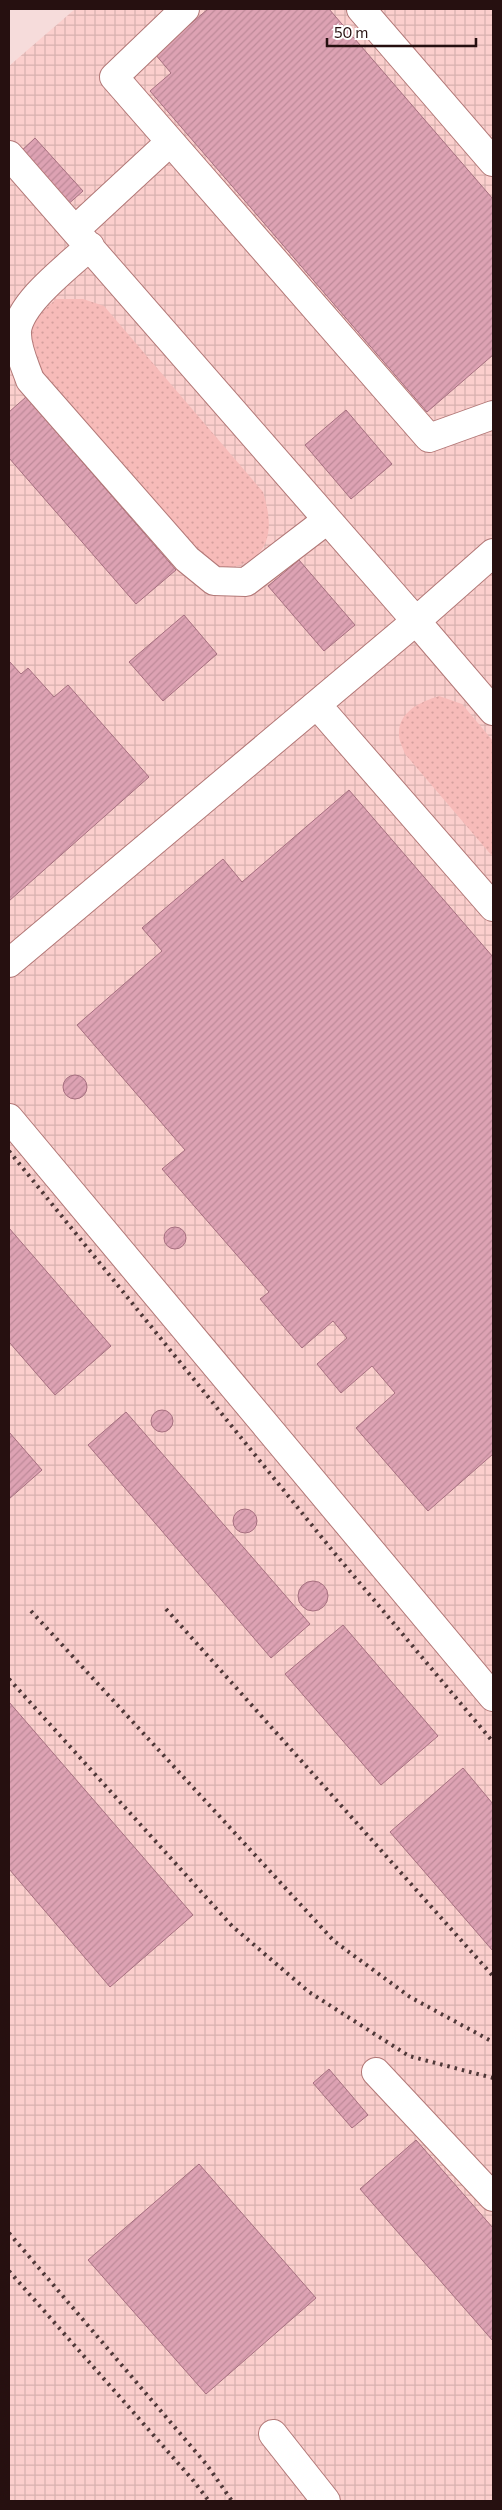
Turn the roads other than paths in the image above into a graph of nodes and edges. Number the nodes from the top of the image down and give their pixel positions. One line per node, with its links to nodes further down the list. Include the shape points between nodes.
1 (186, 9): 3 (street, via 114,77)
2 (361, 9): 5 (street)
3 (170, 142): 6 (street); 7 (street, via 429,438)
4 (9, 155): 6 (street)
5 (493, 162)
6 (83, 238): 8 (street); 8 (street, via 26,307 17,330 20,351 36,388 187,559 214,581 246,582)
7 (493, 415)
8 (327, 520): 10 (street)
9 (493, 553): 10 (street)
10 (416, 621): 11 (street); 12 (street)
11 (317, 705): 13 (street); 14 (street)
12 (493, 711)
13 (493, 907)
14 (9, 963)
15 (9, 1118): 16 (street)
16 (493, 1697)
17 (376, 2072): 18 (street)
18 (493, 2197)
19 (273, 2434): 20 (street)
20 (326, 2501)

